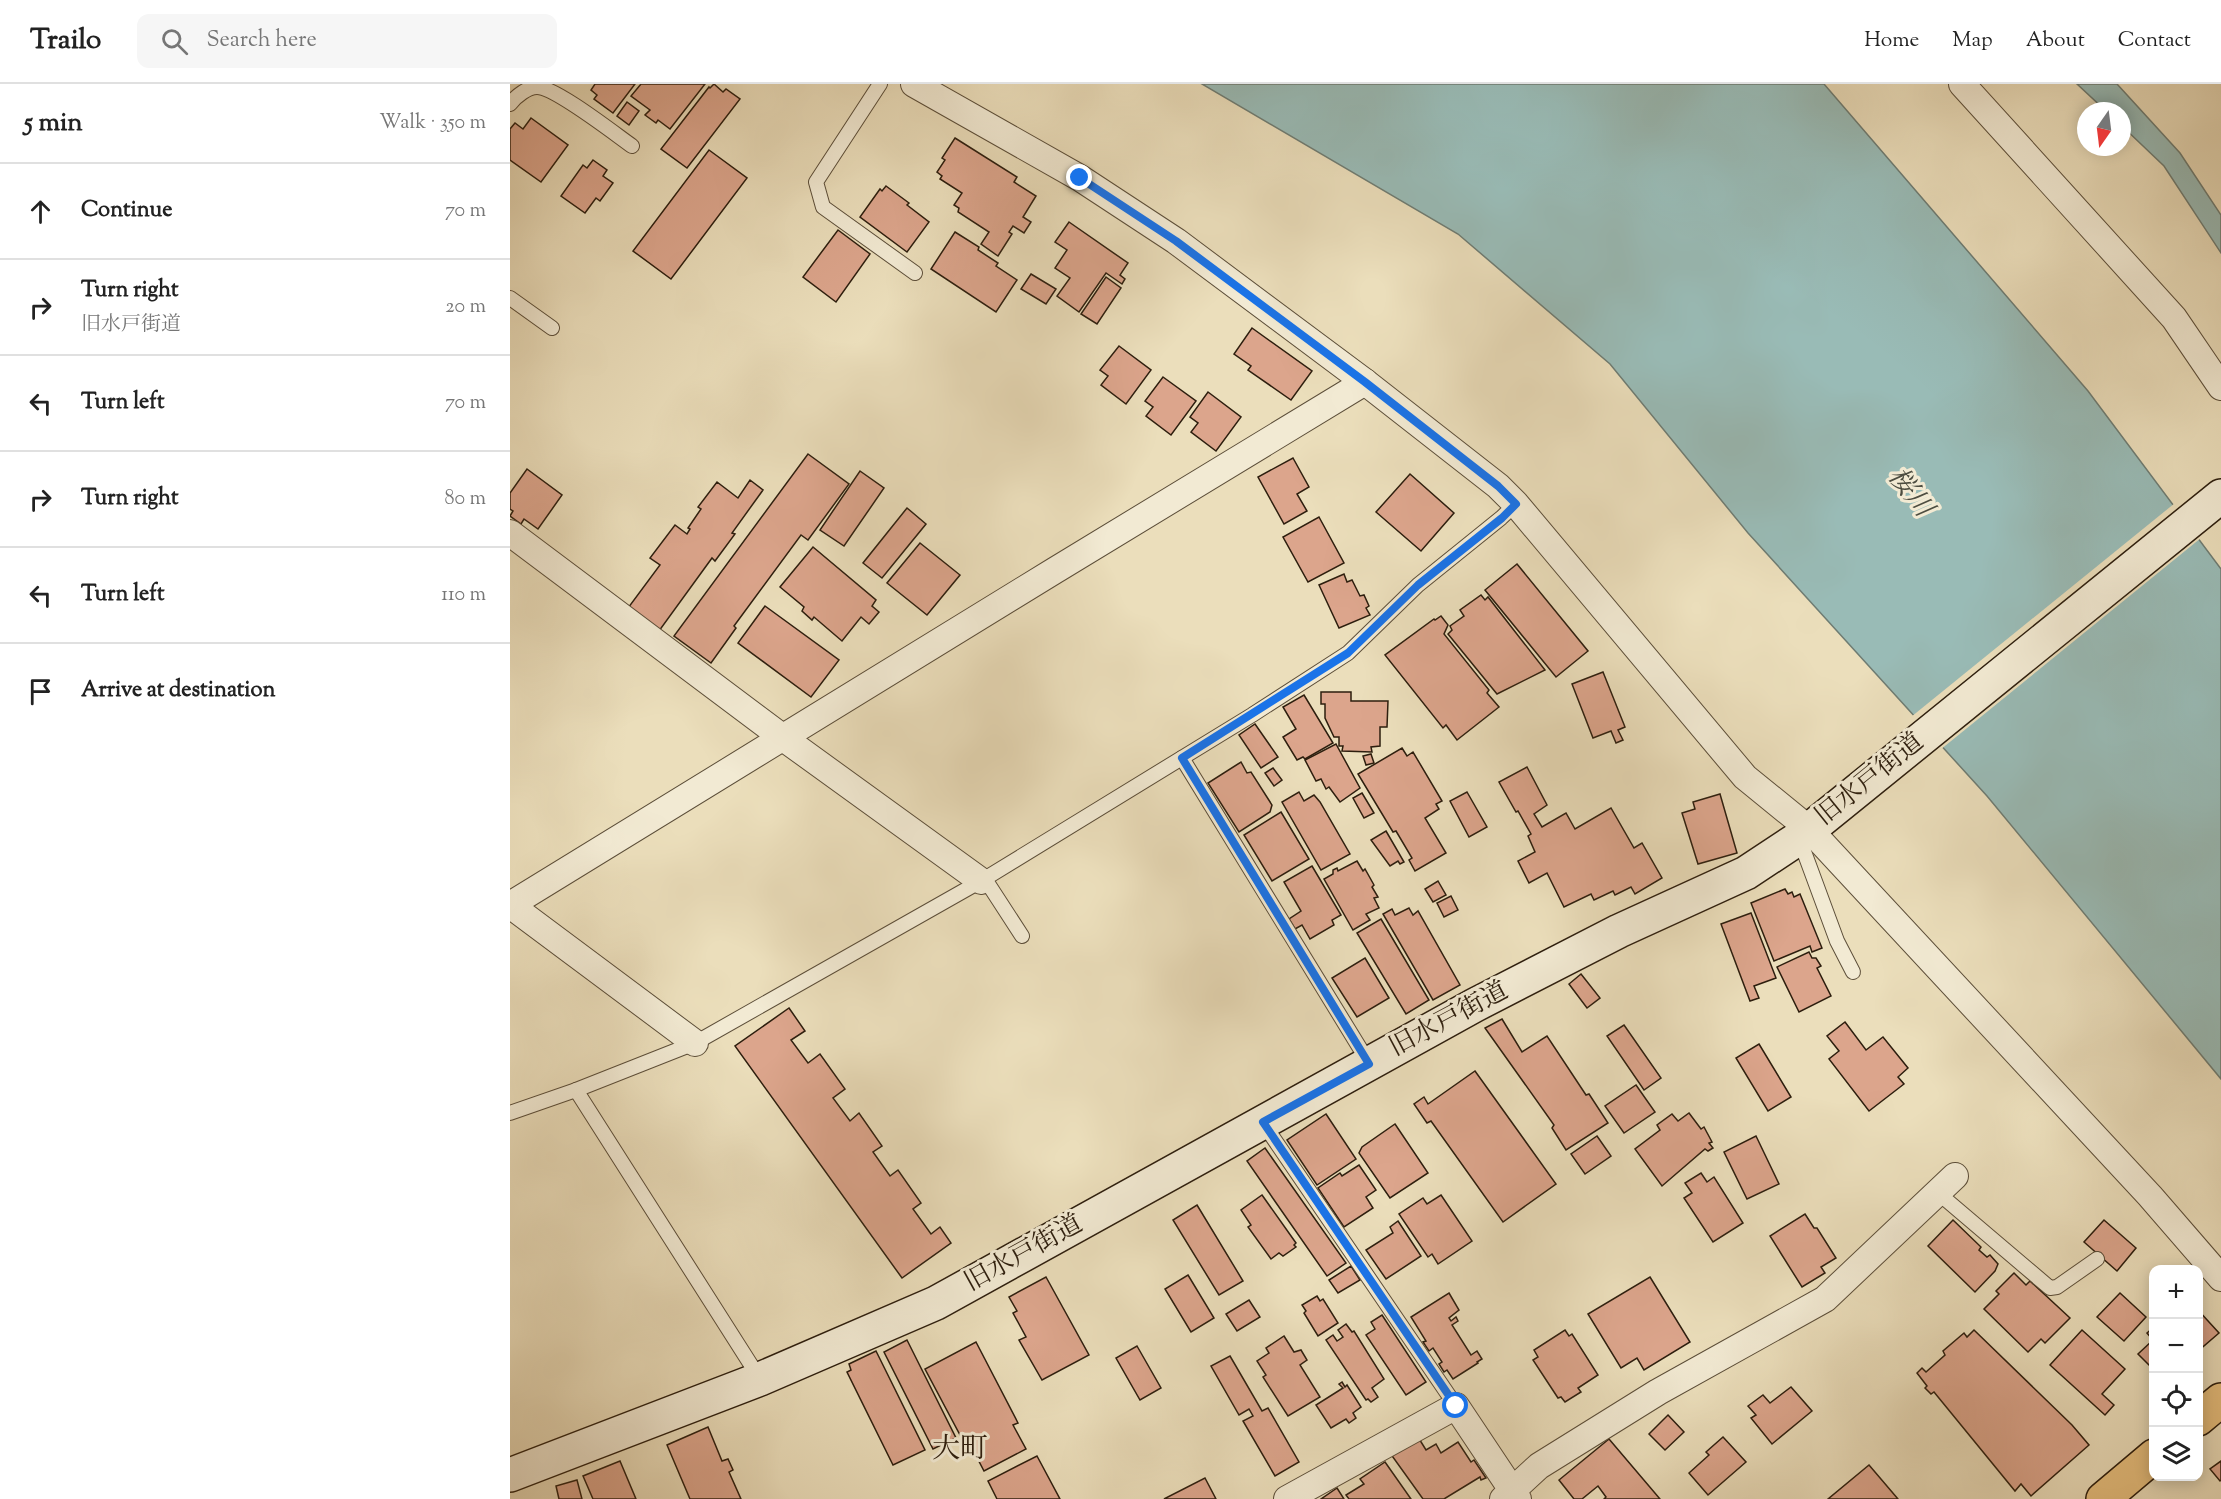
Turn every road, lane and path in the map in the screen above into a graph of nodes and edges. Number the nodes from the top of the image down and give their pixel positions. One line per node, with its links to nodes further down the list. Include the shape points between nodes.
1 (880, 84): 6 (lane, via 816,182 823,207)
2 (914, 84): 9 (street, via 1090,184 1176,241)
3 (1962, 84): 10 (street, via 2174,318)
4 (510, 104): 5 (lane, via 527,90 538,87 556,94)
5 (632, 146)
6 (915, 273)
7 (511, 301): 8 (lane)
8 (552, 328)
9 (1365, 382): 12 (street); 14 (street)
10 (2221, 387)
11 (2221, 496): 16 (street, 旧水戸街道)
12 (1516, 504): 15 (lane, via 1418,585 1348,653); 16 (street, via 1745,777)
13 (510, 533): 14 (street)
14 (782, 737): 17 (street); 18 (street)
15 (1182, 758): 17 (lane); 22 (lane)
16 (1812, 827): 20 (lane, via 1837,940); 22 (street, 旧水戸街道, via 1746,873 1619,931); 28 (street)
17 (983, 880): 19 (lane); 21 (lane)
18 (510, 905): 21 (street)
19 (1022, 936)
20 (1853, 972)
21 (695, 1043): 23 (lane)
22 (1369, 1064): 25 (street, 旧水戸街道)
23 (576, 1090): 24 (lane); 29 (lane)
24 (510, 1113)
25 (1263, 1122): 29 (street, 旧水戸街道, via 936,1303); 31 (lane)
26 (1946, 1184): 27 (lane, via 2050,1288); 35 (street, via 1825,1299 1658,1392 1539,1466)
27 (2097, 1259)
28 (2221, 1278)
29 (760, 1379): 34 (street, 旧水戸街道)
30 (2221, 1400): 32 (highway)
31 (1456, 1406): 35 (street); 36 (street)
32 (2203, 1416)
33 (2149, 1460): 37 (highway)
34 (510, 1475)
35 (1511, 1497)
36 (1287, 1499)
37 (2103, 1499)

